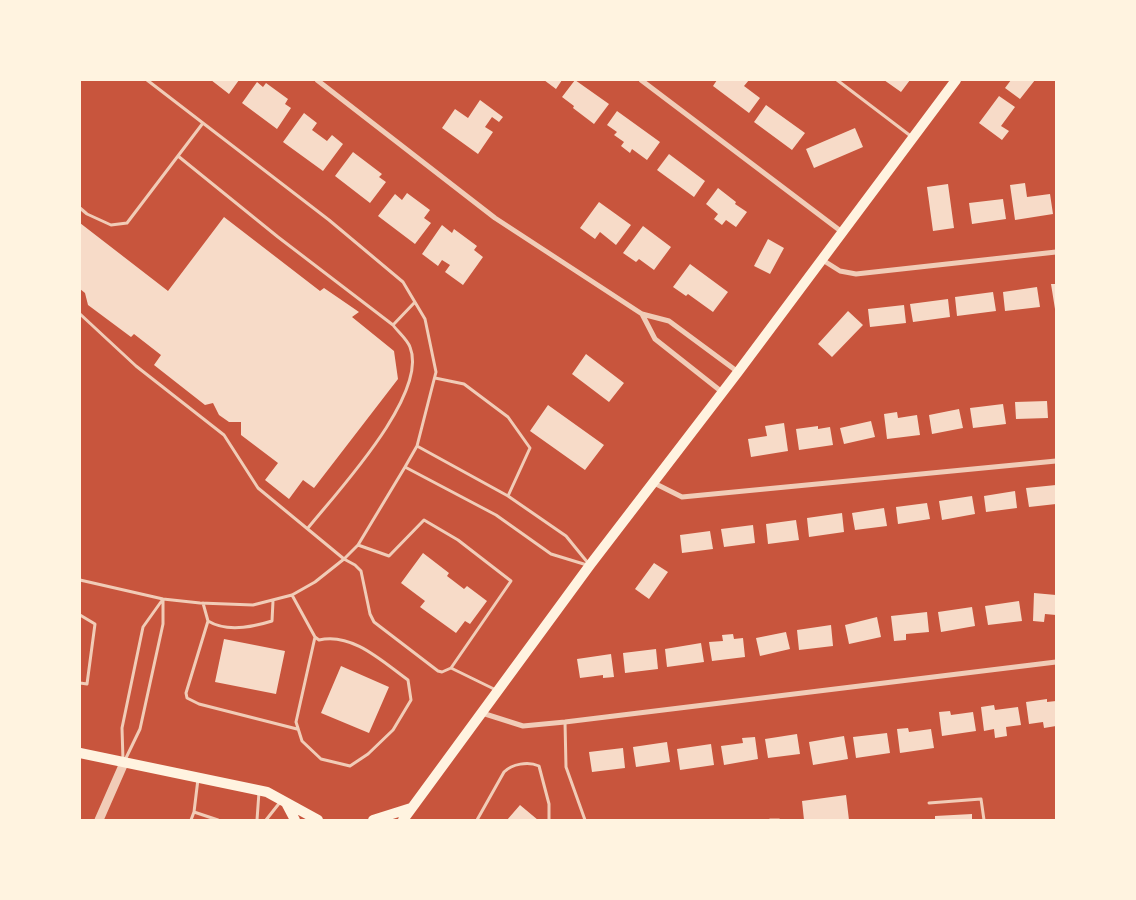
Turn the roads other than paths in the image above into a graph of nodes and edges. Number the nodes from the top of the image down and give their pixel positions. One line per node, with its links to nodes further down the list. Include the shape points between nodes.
1 (147, 80): 6 (lane)
2 (317, 80): 15 (street, via 495,218)
3 (641, 80): 10 (street)
4 (837, 80): 7 (lane)
5 (956, 80): 7 (main road)
6 (203, 123): 8 (lane); 13 (lane, via 396,276)
7 (912, 137): 10 (main road)
8 (178, 156): 9 (lane, via 127,222 111,225); 16 (lane)
9 (80, 208)
10 (842, 232): 12 (main road)
11 (1056, 252): 12 (street, via 856,274 840,271)
12 (821, 259): 17 (main road)
13 (415, 302): 16 (lane); 18 (lane, via 425,319)
14 (80, 314): 25 (lane, via 140,369 224,435 258,488)
15 (642, 314): 17 (street, via 669,321); 19 (street, via 655,339)
16 (393, 325): 25 (lane, via 410,347 412,370 400,406 382,435)
17 (738, 372): 19 (main road)
18 (435, 378): 20 (lane); 24 (lane, via 464,384 508,417 530,448)
19 (722, 392): 23 (main road)
20 (417, 446): 22 (lane); 24 (lane)
21 (1056, 462): 23 (street, via 682,497)
22 (406, 467): 26 (lane); 28 (lane, via 496,515 551,554)
23 (654, 483): 28 (main road)
24 (508, 496): 28 (lane, via 566,536)
25 (308, 528): 27 (lane)
26 (358, 545): 27 (lane); 38 (lane, via 389,556 424,520 458,540 511,581)
27 (344, 558): 30 (lane, via 315,582); 38 (lane, via 361,571 374,622 438,671)
28 (590, 565): 40 (main road)
29 (80, 580): 31 (lane)
30 (292, 595): 32 (lane); 36 (lane)
31 (163, 599): 33 (lane); 45 (lane, via 162,624 140,729); 45 (lane, via 143,627 122,728)
32 (272, 601): 33 (lane, via 253,605); 35 (lane, via 272,621 243,627 218,627)
33 (203, 603): 35 (lane)
34 (80, 615): 39 (lane, via 95,624 87,684)
35 (208, 621): 43 (lane, via 187,698 199,704)
36 (315, 637): 43 (lane, via 296,722); 43 (lane, via 350,642 380,660 408,680 411,700 392,730 368,754 350,766 321,759 302,741)
37 (1056, 662): 42 (street)
38 (451, 668): 40 (lane)
39 (80, 682)
40 (498, 691): 41 (main road)
41 (482, 713): 42 (street, via 523,726); 50 (main road)
42 (565, 722): 65 (lane, via 566,767)
43 (298, 729)
44 (80, 753): 45 (main road)
45 (124, 763): 46 (main road); 52 (street)
46 (198, 779): 47 (main road); 51 (lane)
47 (260, 791): 48 (main road); 55 (lane)
48 (284, 802): 56 (lane); 57 (main road); 58 (main road)
49 (930, 803): 68 (lane, via 981,798)
50 (411, 808): 60 (main road); 61 (main road); 62 (main road)
51 (194, 812): 53 (lane); 54 (lane)
52 (99, 820)
53 (191, 820)
54 (218, 820)
55 (257, 820)
56 (266, 820)
57 (295, 820)
58 (317, 820): 59 (main road)
59 (322, 820)
60 (373, 820)
61 (403, 820)
62 (410, 820)
63 (477, 820): 64 (lane, via 504,772 509,767 532,763 539,766 549,804)
64 (549, 820)
65 (584, 820)
66 (770, 820): 67 (lane)
67 (779, 820)
68 (984, 820)

